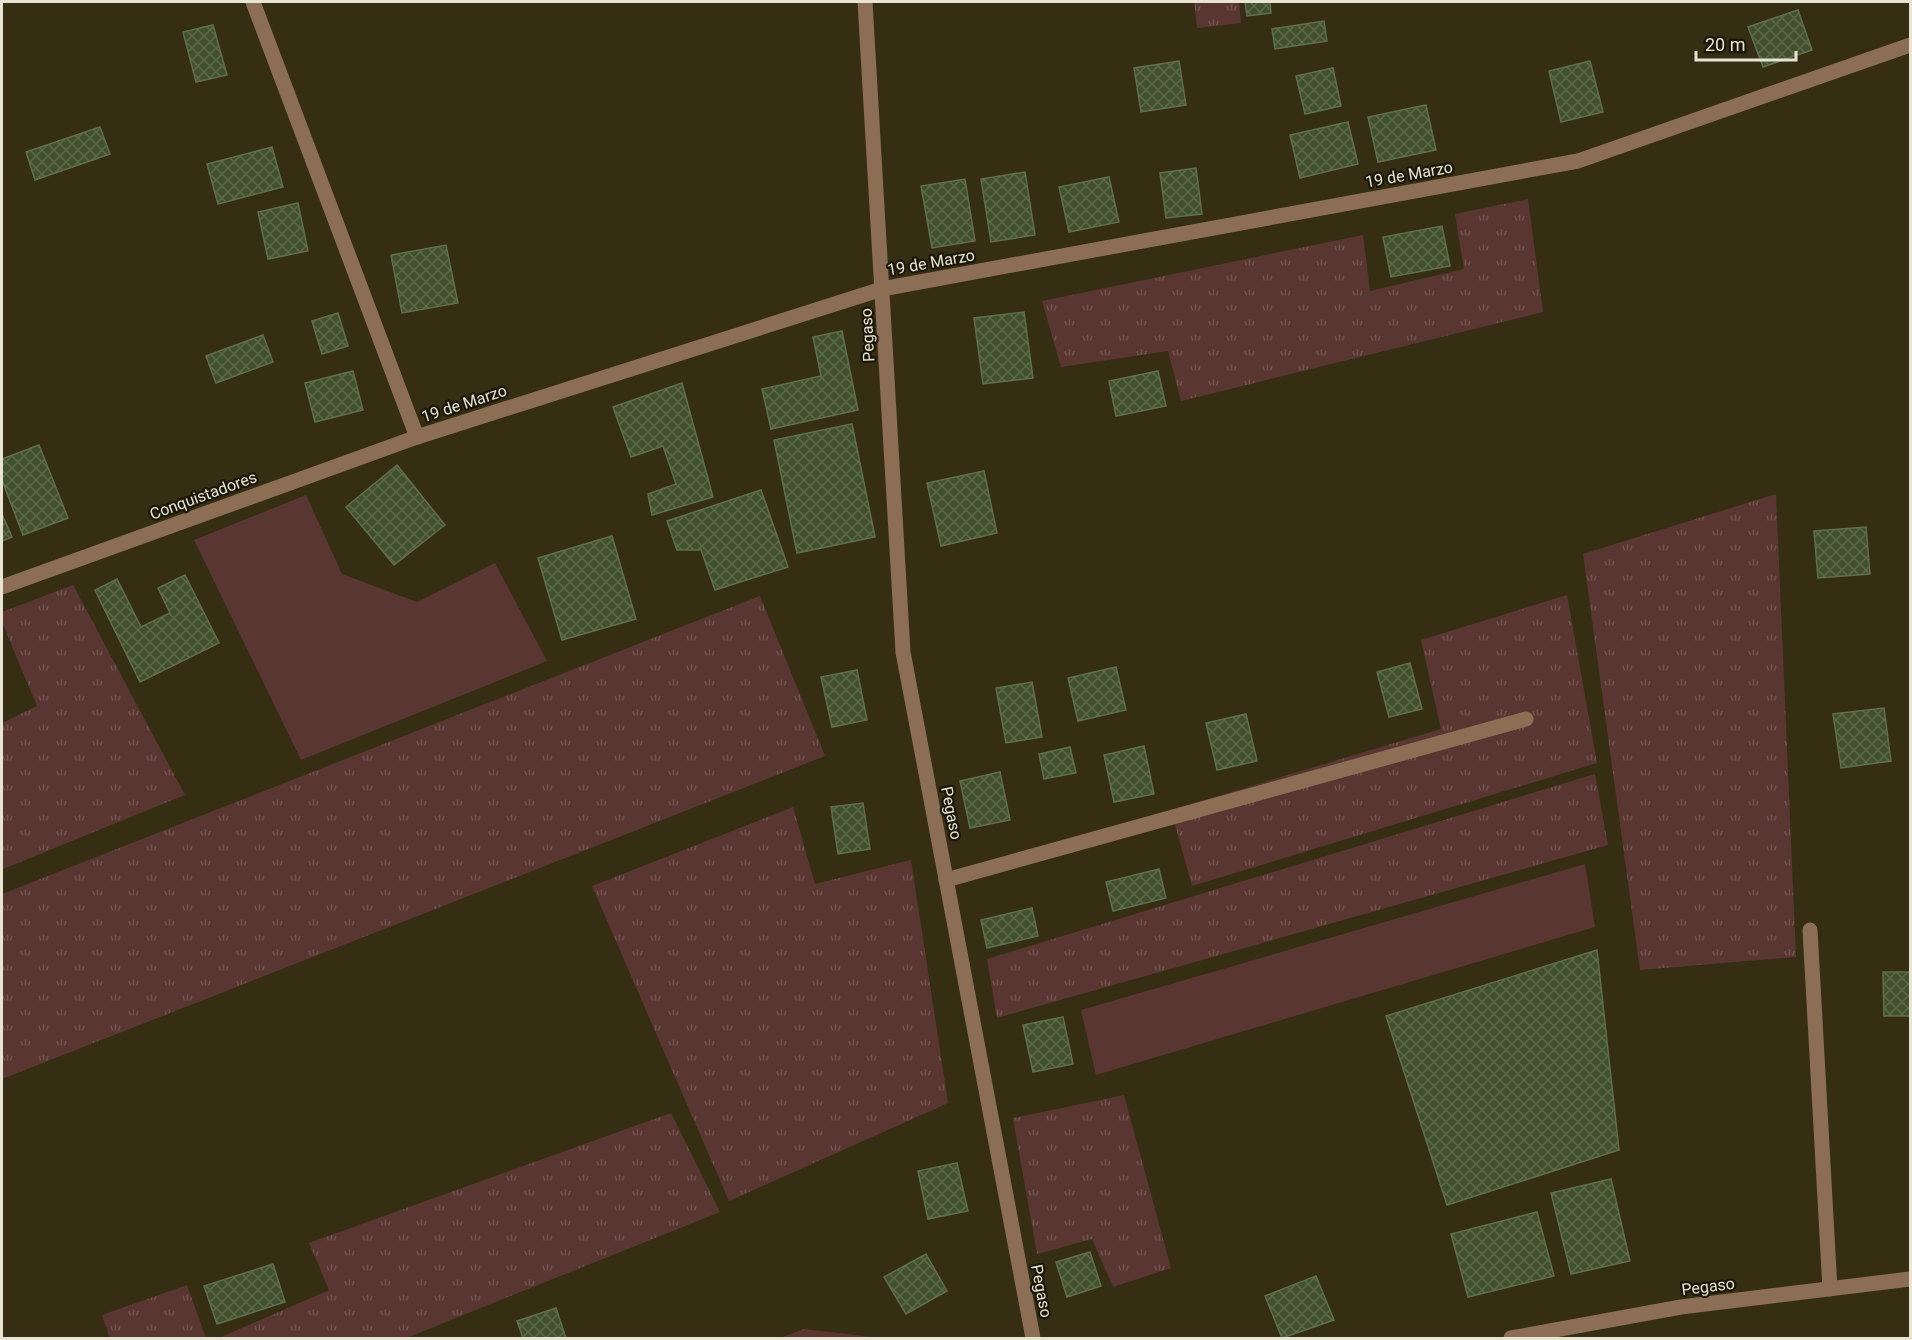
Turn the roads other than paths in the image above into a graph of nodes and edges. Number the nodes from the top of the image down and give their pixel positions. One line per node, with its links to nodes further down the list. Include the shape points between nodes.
1 (253, 2): 5 (street, 19 de Marzo)
2 (865, 2): 4 (street, Pegaso)
3 (1911, 45): 4 (street, 19 de Marzo, via 1578,161)
4 (882, 289): 5 (street, 19 de Marzo); 8 (street, Pegaso, via 903,652)
5 (417, 437): 6 (street, Conquistadores)
6 (2, 587)
7 (1526, 719): 8 (street)
8 (946, 879): 12 (street, Pegaso)
9 (1810, 930): 11 (street)
10 (1911, 1279): 11 (street, Pegaso)
11 (1830, 1289): 13 (street, Pegaso, via 1681,1307)
12 (1033, 1338)
13 (1511, 1338)

